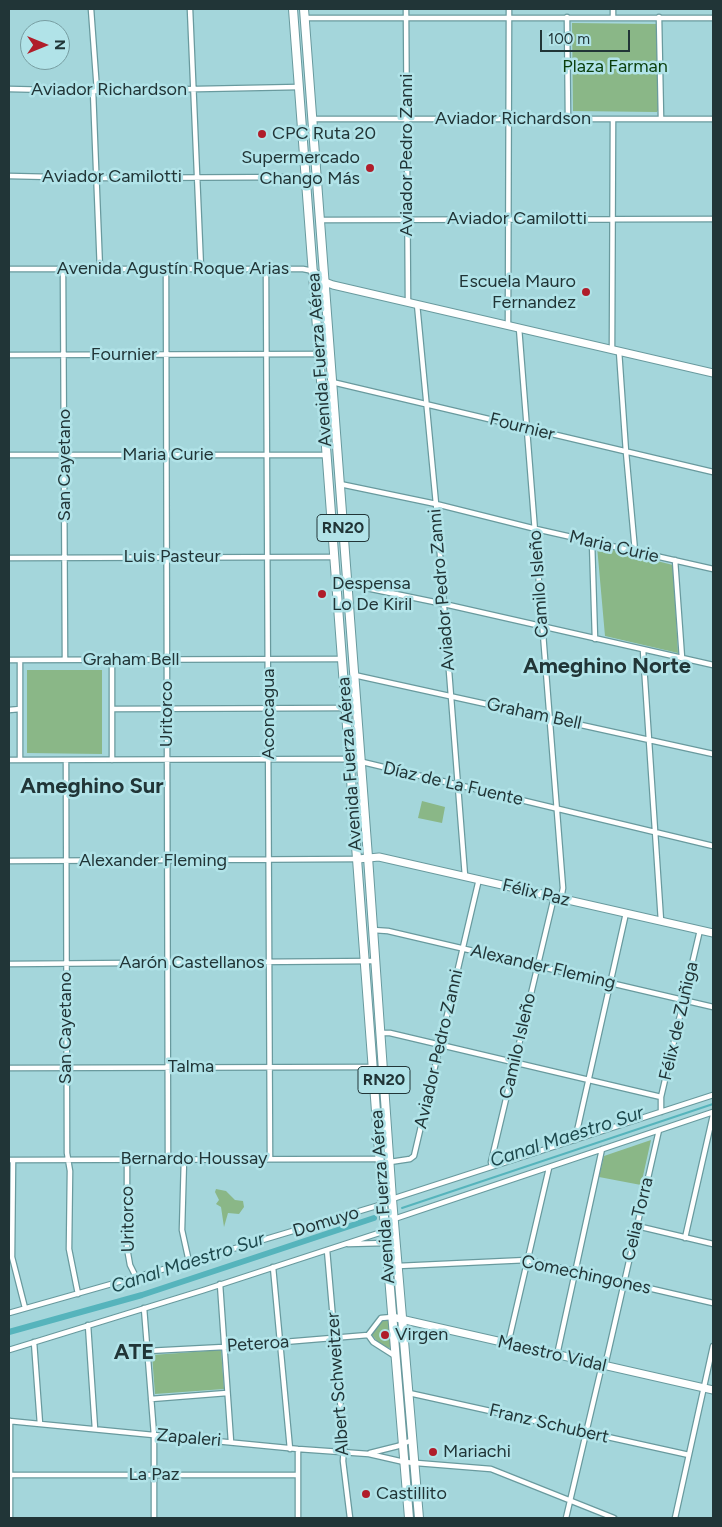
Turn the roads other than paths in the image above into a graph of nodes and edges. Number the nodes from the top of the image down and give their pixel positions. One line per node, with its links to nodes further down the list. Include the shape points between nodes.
1 (91, 9): 19 (street)
2 (190, 9): 18 (street)
3 (293, 9): 15 (main road, Avenida Fuerza Aérea / RN20)
4 (304, 9): 10 (main road, Avenida Fuerza Aérea / RN20)
5 (406, 9): 11 (street, Aviador Pedro Zanni)
6 (510, 9): 8 (street)
7 (613, 9): 9 (street)
8 (510, 17): 11 (street); 12 (street); 22 (street)
9 (613, 17): 12 (street); 13 (street)
10 (305, 18): 11 (street); 21 (main road, Avenida Fuerza Aérea / RN20)
11 (406, 18): 20 (street, Aviador Pedro Zanni)
12 (567, 18): 23 (street)
13 (659, 18): 14 (street); 25 (street)
14 (713, 18)
15 (296, 51): 16 (main road, Avenida Fuerza Aérea / RN20); 21 (main road, via 306,116)
16 (299, 87): 18 (street, Aviador Richardson); 29 (main road, Avenida Fuerza Aérea / RN20)
17 (9, 89): 19 (street, Aviador Richardson)
18 (193, 90): 19 (street, Aviador Richardson); 28 (street)
19 (95, 91): 30 (street)
20 (406, 118): 21 (street, Aviador Richardson); 22 (street, Aviador Richardson); 35 (street, Aviador Pedro Zanni)
21 (313, 119): 34 (main road, Avenida Fuerza Aérea / RN20)
22 (510, 119): 23 (street, Aviador Richardson); 32 (street)
23 (568, 119): 24 (street, Aviador Richardson)
24 (612, 119): 25 (street, Aviador Richardson); 33 (street)
25 (661, 119): 26 (street, Aviador Richardson)
26 (713, 119)
27 (9, 176): 30 (street, Aviador Camilotti)
28 (197, 177): 29 (street, Aviador Camilotti); 30 (street, Aviador Camilotti); 39 (street)
29 (306, 177): 42 (main road, Avenida Fuerza Aérea / RN20)
30 (97, 178): 41 (street)
31 (713, 218): 33 (street, Aviador Camilotti)
32 (509, 219): 33 (street, Aviador Camilotti); 35 (street, Aviador Camilotti); 46 (street)
33 (612, 219): 48 (street)
34 (320, 220): 35 (street, Aviador Camilotti); 43 (main road, Avenida Fuerza Aérea / RN20)
35 (407, 220): 44 (street, Aviador Pedro Zanni)
36 (9, 269): 37 (street, Avenida Agustín Roque Arias)
37 (63, 269): 41 (street, Avenida Agustín Roque Arias); 54 (street, San Cayetano)
38 (166, 269): 39 (street, Avenida Agustín Roque Arias); 41 (street, Avenida Agustín Roque Arias); 49 (street, Uritorco)
39 (201, 269): 40 (street, Avenida Agustín Roque Arias)
40 (266, 269): 42 (street, Avenida Agustín Roque Arias); 50 (street, Aconcagua)
41 (100, 270)
42 (314, 272): 43 (main road, Avenida Agustín Roque Arias); 51 (main road, Avenida Fuerza Aérea / RN20)
43 (325, 282): 44 (main road, Avenida Agustín Roque Arias); 52 (main road, Avenida Fuerza Aérea / RN20)
44 (408, 302): 45 (main road, Avenida Agustín Roque Arias)
45 (418, 304): 46 (main road, Avenida Agustín Roque Arias); 57 (street, Aviador Pedro Zanni)
46 (508, 326): 47 (main road, Avenida Agustín Roque Arias)
47 (519, 328): 48 (main road, Avenida Agustín Roque Arias); 58 (street, Camilo Isleño)
48 (615, 350): 55 (main road, Avenida Agustín Roque Arias); 59 (street)
49 (167, 354): 50 (street, Fournier); 54 (street, Fournier); 61 (street, Uritorco)
50 (268, 354): 51 (street, Fournier); 62 (street, Aconcagua)
51 (319, 354): 52 (street, Fournier); 63 (main road, Avenida Fuerza Aérea / RN20)
52 (330, 354): 56 (main road, Avenida Fuerza Aérea / RN20)
53 (9, 355): 54 (street, Fournier)
54 (64, 355): 60 (street, San Cayetano)
55 (713, 373)
56 (332, 382): 57 (street, Fournier); 66 (main road, Avenida Fuerza Aérea / RN20)
57 (426, 404): 58 (street, Fournier); 67 (street, Aviador Pedro Zanni)
58 (527, 428): 59 (street, Fournier); 68 (street, Camilo Isleño)
59 (626, 452): 65 (street, Fournier); 70 (street)
60 (65, 455): 61 (street, Maria Curie); 64 (street, Maria Curie); 75 (street, San Cayetano)
61 (167, 455): 62 (street, Maria Curie); 71 (street, Uritorco)
62 (268, 455): 63 (street, Maria Curie); 72 (street, Aconcagua)
63 (327, 455): 73 (main road, Avenida Fuerza Aérea / RN20)
64 (9, 456)
65 (713, 472)
66 (340, 484): 67 (street, Maria Curie); 78 (main road, Avenida Fuerza Aérea / RN20)
67 (436, 504): 68 (street, Maria Curie); 79 (street, Aviador Pedro Zanni)
68 (536, 529): 69 (street, Maria Curie); 80 (street, Camilo Isleño)
69 (592, 542): 70 (street, Maria Curie); 81 (street)
70 (635, 551): 76 (street, Maria Curie)
71 (167, 557): 72 (street, Luis Pasteur); 75 (street, Luis Pasteur); 90 (street, Uritorco)
72 (268, 557): 73 (street, Luis Pasteur); 84 (street, Aconcagua)
73 (334, 557): 85 (main road, Avenida Fuerza Aérea / RN20)
74 (9, 558): 75 (street, Luis Pasteur)
75 (65, 558): 88 (street, San Cayetano)
76 (675, 560): 77 (street, Maria Curie); 83 (street)
77 (713, 569)
78 (347, 584): 79 (street); 92 (main road, Avenida Fuerza Aérea / RN20)
79 (444, 604): 80 (street); 93 (street, Aviador Pedro Zanni)
80 (542, 627): 81 (street); 100 (street, Camilo Isleño)
81 (595, 639): 82 (street)
82 (643, 650): 83 (street); 101 (street)
83 (682, 658): 91 (street)
84 (269, 659): 85 (street, Graham Bell); 90 (street, Graham Bell); 94 (street, Aconcagua)
85 (342, 659): 95 (main road, Avenida Fuerza Aérea / RN20)
86 (9, 660): 87 (street, Graham Bell)
87 (20, 660): 88 (street, Graham Bell); 99 (street)
88 (65, 660): 89 (street, Graham Bell)
89 (112, 660): 90 (street, Graham Bell); 96 (street)
90 (167, 660): 97 (street, Uritorco)
91 (713, 665)
92 (354, 674): 93 (street, Graham Bell); 110 (main road, Avenida Fuerza Aérea / RN20)
93 (451, 696): 100 (street, Graham Bell); 111 (street, Aviador Pedro Zanni)
94 (269, 708): 95 (street); 97 (street); 103 (street, Aconcagua)
95 (346, 708): 104 (main road, Avenida Fuerza Aérea / RN20)
96 (112, 709): 97 (street); 108 (street)
97 (167, 709): 109 (street, Uritorco)
98 (9, 710): 99 (street)
99 (20, 710): 106 (street)
100 (550, 718): 101 (street, Graham Bell); 112 (street, Camilo Isleño)
101 (649, 740): 102 (street, Graham Bell); 113 (street)
102 (713, 754)
103 (269, 759): 104 (street, Díaz de La Fuente); 109 (street, Díaz de La Fuente); 117 (street, Aconcagua)
104 (350, 759): 110 (street, Díaz de La Fuente); 116 (main road, Avenida Fuerza Aérea / RN20)
105 (9, 760): 106 (street, Díaz de La Fuente)
106 (20, 760): 107 (street, Díaz de La Fuente)
107 (66, 760): 108 (street, Díaz de La Fuente); 119 (street, San Cayetano)
108 (112, 760): 109 (street, Díaz de La Fuente)
109 (167, 760): 120 (street, Uritorco)
110 (361, 763): 111 (street, Díaz de La Fuente); 115 (main road, Avenida Fuerza Aérea / RN20)
111 (459, 784): 112 (street, Díaz de La Fuente); 121 (street, Aviador Pedro Zanni)
112 (556, 808): 113 (street, Díaz de La Fuente); 123 (street, Camilo Isleño, via 563,888)
113 (655, 832): 114 (street, Díaz de La Fuente); 125 (street)
114 (713, 846)
115 (368, 857): 116 (main road, Félix Paz); 121 (main road, Félix Paz); 126 (main road, Avenida Fuerza Aérea / RN20)
116 (358, 859): 117 (street, Alexander Fleming); 132 (main road, Avenida Fuerza Aérea / RN20)
117 (269, 860): 120 (street, Alexander Fleming); 131 (street, Aconcagua)
118 (9, 861): 119 (street, Alexander Fleming)
119 (66, 861): 120 (street, Alexander Fleming); 135 (street, San Cayetano)
120 (167, 861): 133 (street, Uritorco)
121 (465, 876): 122 (main road, Félix Paz)
122 (480, 879): 123 (main road, Félix Paz); 129 (street, Aviador Pedro Zanni)
123 (558, 898): 124 (main road, Félix Paz); 136 (street, Camilo Isleño)
124 (626, 913): 125 (main road, Félix Paz); 137 (street)
125 (660, 920): 127 (main road, Félix Paz)
126 (373, 930): 129 (street, Alexander Fleming); 130 (main road, Avenida Fuerza Aérea / RN20)
127 (700, 930): 128 (main road, Félix Paz); 138 (street, Félix de Zuñiga)
128 (713, 933)
129 (463, 948): 136 (street, Alexander Fleming); 141 (street, Aviador Pedro Zanni)
130 (375, 961): 132 (street, Aarón Castellanos); 140 (main road, Avenida Fuerza Aérea / RN20)
131 (270, 962): 132 (street, Aarón Castellanos); 133 (street, Aarón Castellanos); 145 (street, Aconcagua)
132 (365, 962): 146 (main road, Avenida Fuerza Aérea / RN20)
133 (168, 963): 135 (street, Aarón Castellanos); 144 (street, Uritorco)
134 (9, 964): 135 (street, Aarón Castellanos)
135 (66, 964): 143 (street, San Cayetano)
136 (537, 966): 137 (street, Alexander Fleming); 142 (street, Camilo Isleño)
137 (609, 982): 138 (street, Alexander Fleming); 148 (street)
138 (684, 1000): 139 (street, Alexander Fleming); 150 (street, Félix de Zuñiga)
139 (713, 1007)
140 (381, 1033): 141 (street); 163 (main road, Avenida Fuerza Aérea / RN20)
141 (441, 1046): 142 (street); 163 (street, Aviador Pedro Zanni, via 414,1156)
142 (515, 1063): 148 (street); 164 (street, Camilo Isleño)
143 (66, 1067): 144 (street, Talma); 147 (street, Talma); 161 (street, San Cayetano)
144 (168, 1067): 145 (street, Talma); 156 (street, Uritorco)
145 (270, 1067): 146 (street, Talma); 158 (street, Aconcagua)
146 (373, 1067): 159 (main road, Avenida Fuerza Aérea / RN20)
147 (9, 1068)
148 (587, 1080): 150 (street); 154 (street)
149 (713, 1095): 151 (street)
150 (661, 1097): 151 (street, Félix de Zuñiga)
151 (661, 1112): 154 (street)
152 (713, 1114): 153 (street); 171 (street)
153 (659, 1130): 155 (street); 169 (street, Celia Torra)
154 (575, 1140): 164 (street)
155 (602, 1149): 165 (street); 180 (street)
156 (168, 1159): 157 (street, Bernardo Houssay); 162 (street, Bernardo Houssay)
157 (184, 1159): 158 (street, Bernardo Houssay); 177 (street, via 182,1230)
158 (270, 1159): 159 (street, Bernardo Houssay)
159 (380, 1159): 167 (main road, Avenida Fuerza Aérea / RN20)
160 (11, 1160): 161 (street, Bernardo Houssay); 186 (street, via 12,1256)
161 (68, 1160): 162 (street, Bernardo Houssay); 184 (street, San Cayetano, via 69,1249)
162 (127, 1160): 181 (street, Uritorco, via 127,1248)
163 (390, 1162): 166 (main road, Avenida Fuerza Aérea / RN20)
164 (492, 1166): 166 (street)
165 (549, 1168): 168 (street); 176 (street)
166 (392, 1199): 168 (main road, Avenida Fuerza Aérea / RN20)
167 (383, 1204): 168 (main road); 170 (main road, Avenida Fuerza Aérea / RN20); 177 (street, Domuyo)
168 (394, 1219): 178 (main road, Avenida Fuerza Aérea / RN20)
169 (637, 1226): 171 (street); 182 (street, Celia Torra)
170 (385, 1231): 172 (main road, Avenida Fuerza Aérea / RN20); 174 (street, Domuyo)
171 (686, 1238): 173 (street)
172 (386, 1243): 174 (street, Domuyo); 189 (main road, Avenida Fuerza Aérea / RN20)
173 (713, 1244)
174 (342, 1245): 175 (street, Domuyo)
175 (327, 1250): 179 (street, Domuyo); 193 (street, Albert Schweitzer)
176 (527, 1260): 178 (street, Comechingones); 180 (street, Comechingones); 196 (street)
177 (189, 1262): 181 (street, Domuyo)
178 (398, 1266): 190 (main road, Avenida Fuerza Aérea / RN20)
179 (272, 1267): 183 (street, Domuyo); 195 (street)
180 (576, 1271): 182 (street, Comechingones); 201 (street)
181 (136, 1277): 184 (street, Domuyo)
182 (624, 1282): 185 (street, Comechingones); 203 (street, Celia Torra)
183 (220, 1284): 187 (street, Domuyo); 198 (street)
184 (78, 1294): 186 (street, Domuyo)
185 (713, 1303)
186 (25, 1308): 188 (street, Domuyo)
187 (144, 1308): 191 (street, Domuyo); 200 (street)
188 (9, 1313)
189 (392, 1317): 190 (main road, Maestro Vidal); 192 (street, via 381,1318); 202 (main road, Avenida Fuerza Aérea / RN20)
190 (403, 1319): 196 (main road, Maestro Vidal); 207 (main road, Avenida Fuerza Aérea / RN20)
191 (88, 1325): 194 (street, Domuyo); 211 (street)
192 (368, 1335): 193 (street, Peteroa); 202 (street)
193 (335, 1338): 195 (street, Peteroa); 219 (street, Albert Schweitzer)
194 (34, 1342): 199 (street, Domuyo); 210 (street)
195 (279, 1342): 198 (street, Peteroa); 217 (street)
196 (508, 1344): 201 (main road, Maestro Vidal)
197 (713, 1346): 204 (street)
198 (224, 1347): 200 (street, Peteroa); 206 (street)
199 (9, 1350)
200 (147, 1351): 208 (street)
201 (557, 1355): 203 (main road, Maestro Vidal)
202 (395, 1356): 216 (main road, Avenida Fuerza Aérea / RN20)
203 (603, 1366): 204 (main road, Maestro Vidal); 212 (street, Celia Torra)
204 (704, 1388): 205 (main road, Maestro Vidal); 221 (street)
205 (713, 1390)
206 (227, 1393): 208 (street); 215 (street)
207 (409, 1393): 212 (street, Franz Schubert); 214 (main road, Avenida Fuerza Aérea / RN20)
208 (151, 1399): 213 (street)
209 (9, 1421): 210 (street, Zapaleri); 224 (street)
210 (40, 1424): 211 (street, Zapaleri)
211 (95, 1429): 213 (street, Zapaleri)
212 (586, 1433): 221 (street, Franz Schubert); 227 (street, Celia Torra)
213 (154, 1435): 215 (street, Zapaleri); 225 (street)
214 (412, 1440): 216 (street, Zapaleri); 223 (main road, Avenida Fuerza Aérea / RN20)
215 (231, 1442): 217 (street, Zapaleri)
216 (403, 1444): 220 (street, Zapaleri); 222 (main road, Avenida Fuerza Aérea / RN20)
217 (290, 1448): 218 (street, Zapaleri)
218 (298, 1450): 219 (street, Zapaleri); 226 (street)
219 (344, 1452): 220 (street, Zapaleri); 231 (street, Albert Schweitzer)
220 (369, 1454): 222 (street, Zapaleri)
221 (689, 1455): 236 (street)
222 (404, 1462): 223 (street, Zapaleri); 232 (main road, Avenida Fuerza Aérea / RN20)
223 (414, 1463): 227 (street, Zapaleri, via 491,1469); 233 (main road, Avenida Fuerza Aérea / RN20)
224 (9, 1475): 225 (street, La Paz); 228 (street)
225 (154, 1475): 226 (street, La Paz); 229 (street)
226 (298, 1475): 230 (street)
227 (570, 1501): 234 (street, Celia Torra); 235 (street, Zapaleri)
228 (10, 1518)
229 (154, 1518)
230 (298, 1518)
231 (350, 1518)
232 (409, 1518)
233 (419, 1518)
234 (566, 1518)
235 (614, 1518)
236 (675, 1518)

